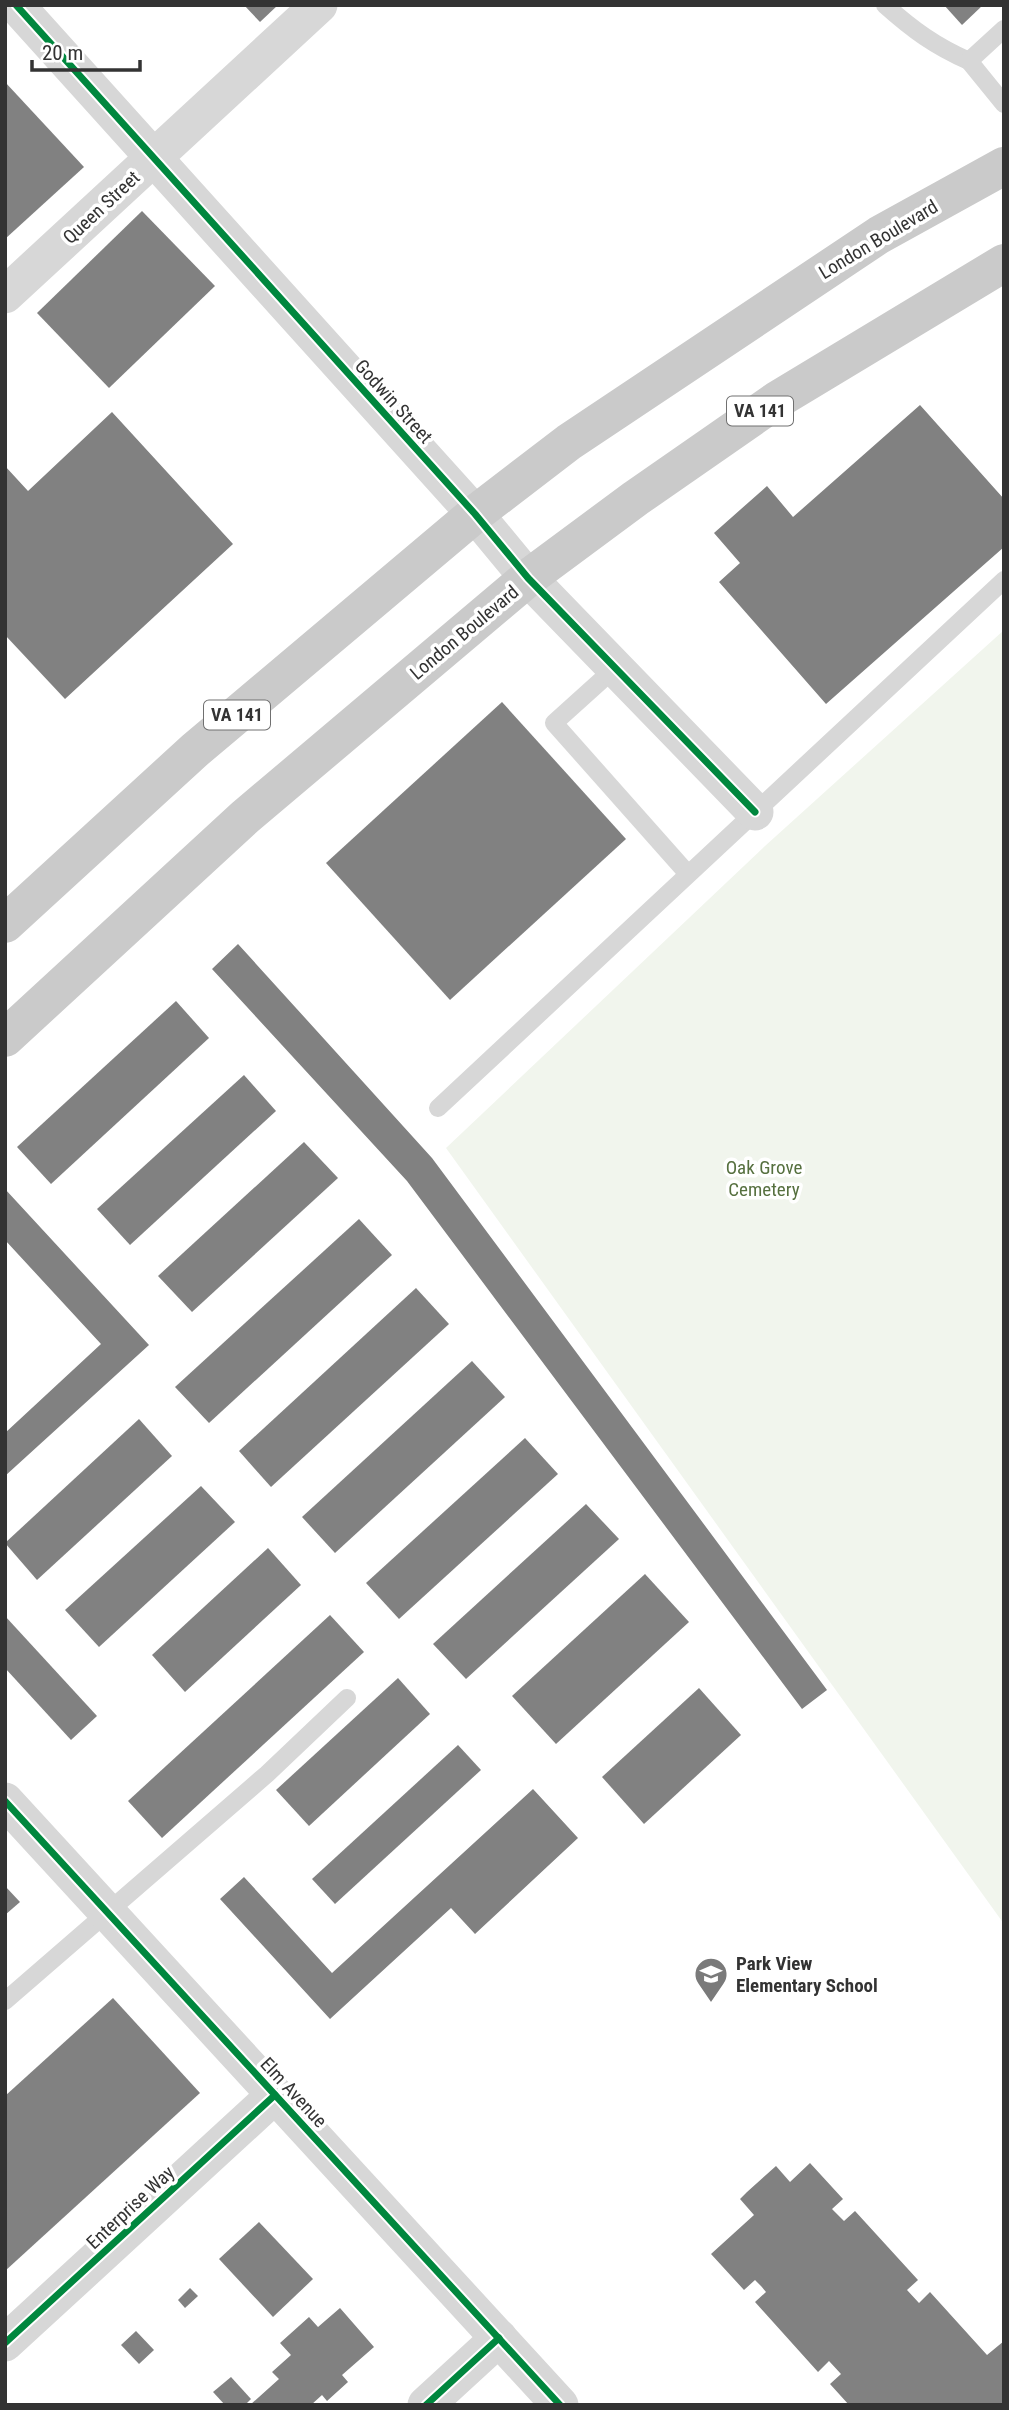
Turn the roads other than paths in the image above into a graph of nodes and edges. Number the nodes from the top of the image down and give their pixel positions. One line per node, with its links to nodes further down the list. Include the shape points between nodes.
1 (16, 5): 7 (street, Godwin Street)
2 (885, 5): 5 (lane, via 923,38)
3 (317, 6): 7 (street, Queen Street)
4 (1004, 29): 5 (lane)
5 (969, 61): 6 (lane)
6 (1004, 104)
7 (155, 158): 10 (street, Queen Street); 11 (street, Godwin Street)
8 (1004, 166): 11 (main road, London Boulevard / VA 141, via 879,235 569,442)
9 (1004, 263): 12 (main road, London Boulevard / VA 141, via 777,400)
10 (5, 295)
11 (475, 514): 12 (street, Godwin Street); 17 (main road, London Boulevard / VA 141, via 195,750)
12 (528, 578): 14 (street, Godwin Street); 18 (main road, London Boulevard / VA 141, via 245,817)
13 (1004, 580): 15 (lane)
14 (615, 668): 15 (street, Godwin Street); 16 (lane, via 554,723)
15 (755, 812): 16 (lane)
16 (688, 874): 19 (lane)
17 (5, 924)
18 (5, 1038)
19 (438, 1108)
20 (346, 1698): 22 (lane, via 267,1774)
21 (5, 1801): 22 (street, Elm Avenue)
22 (106, 1911): 23 (lane); 24 (street, Elm Avenue)
23 (5, 2001)
24 (275, 2095): 25 (street, Elm Avenue); 26 (street, Enterprise Way)
25 (499, 2338): 27 (street); 28 (street, Elm Avenue)
26 (5, 2343)
27 (426, 2405)
28 (560, 2405)

